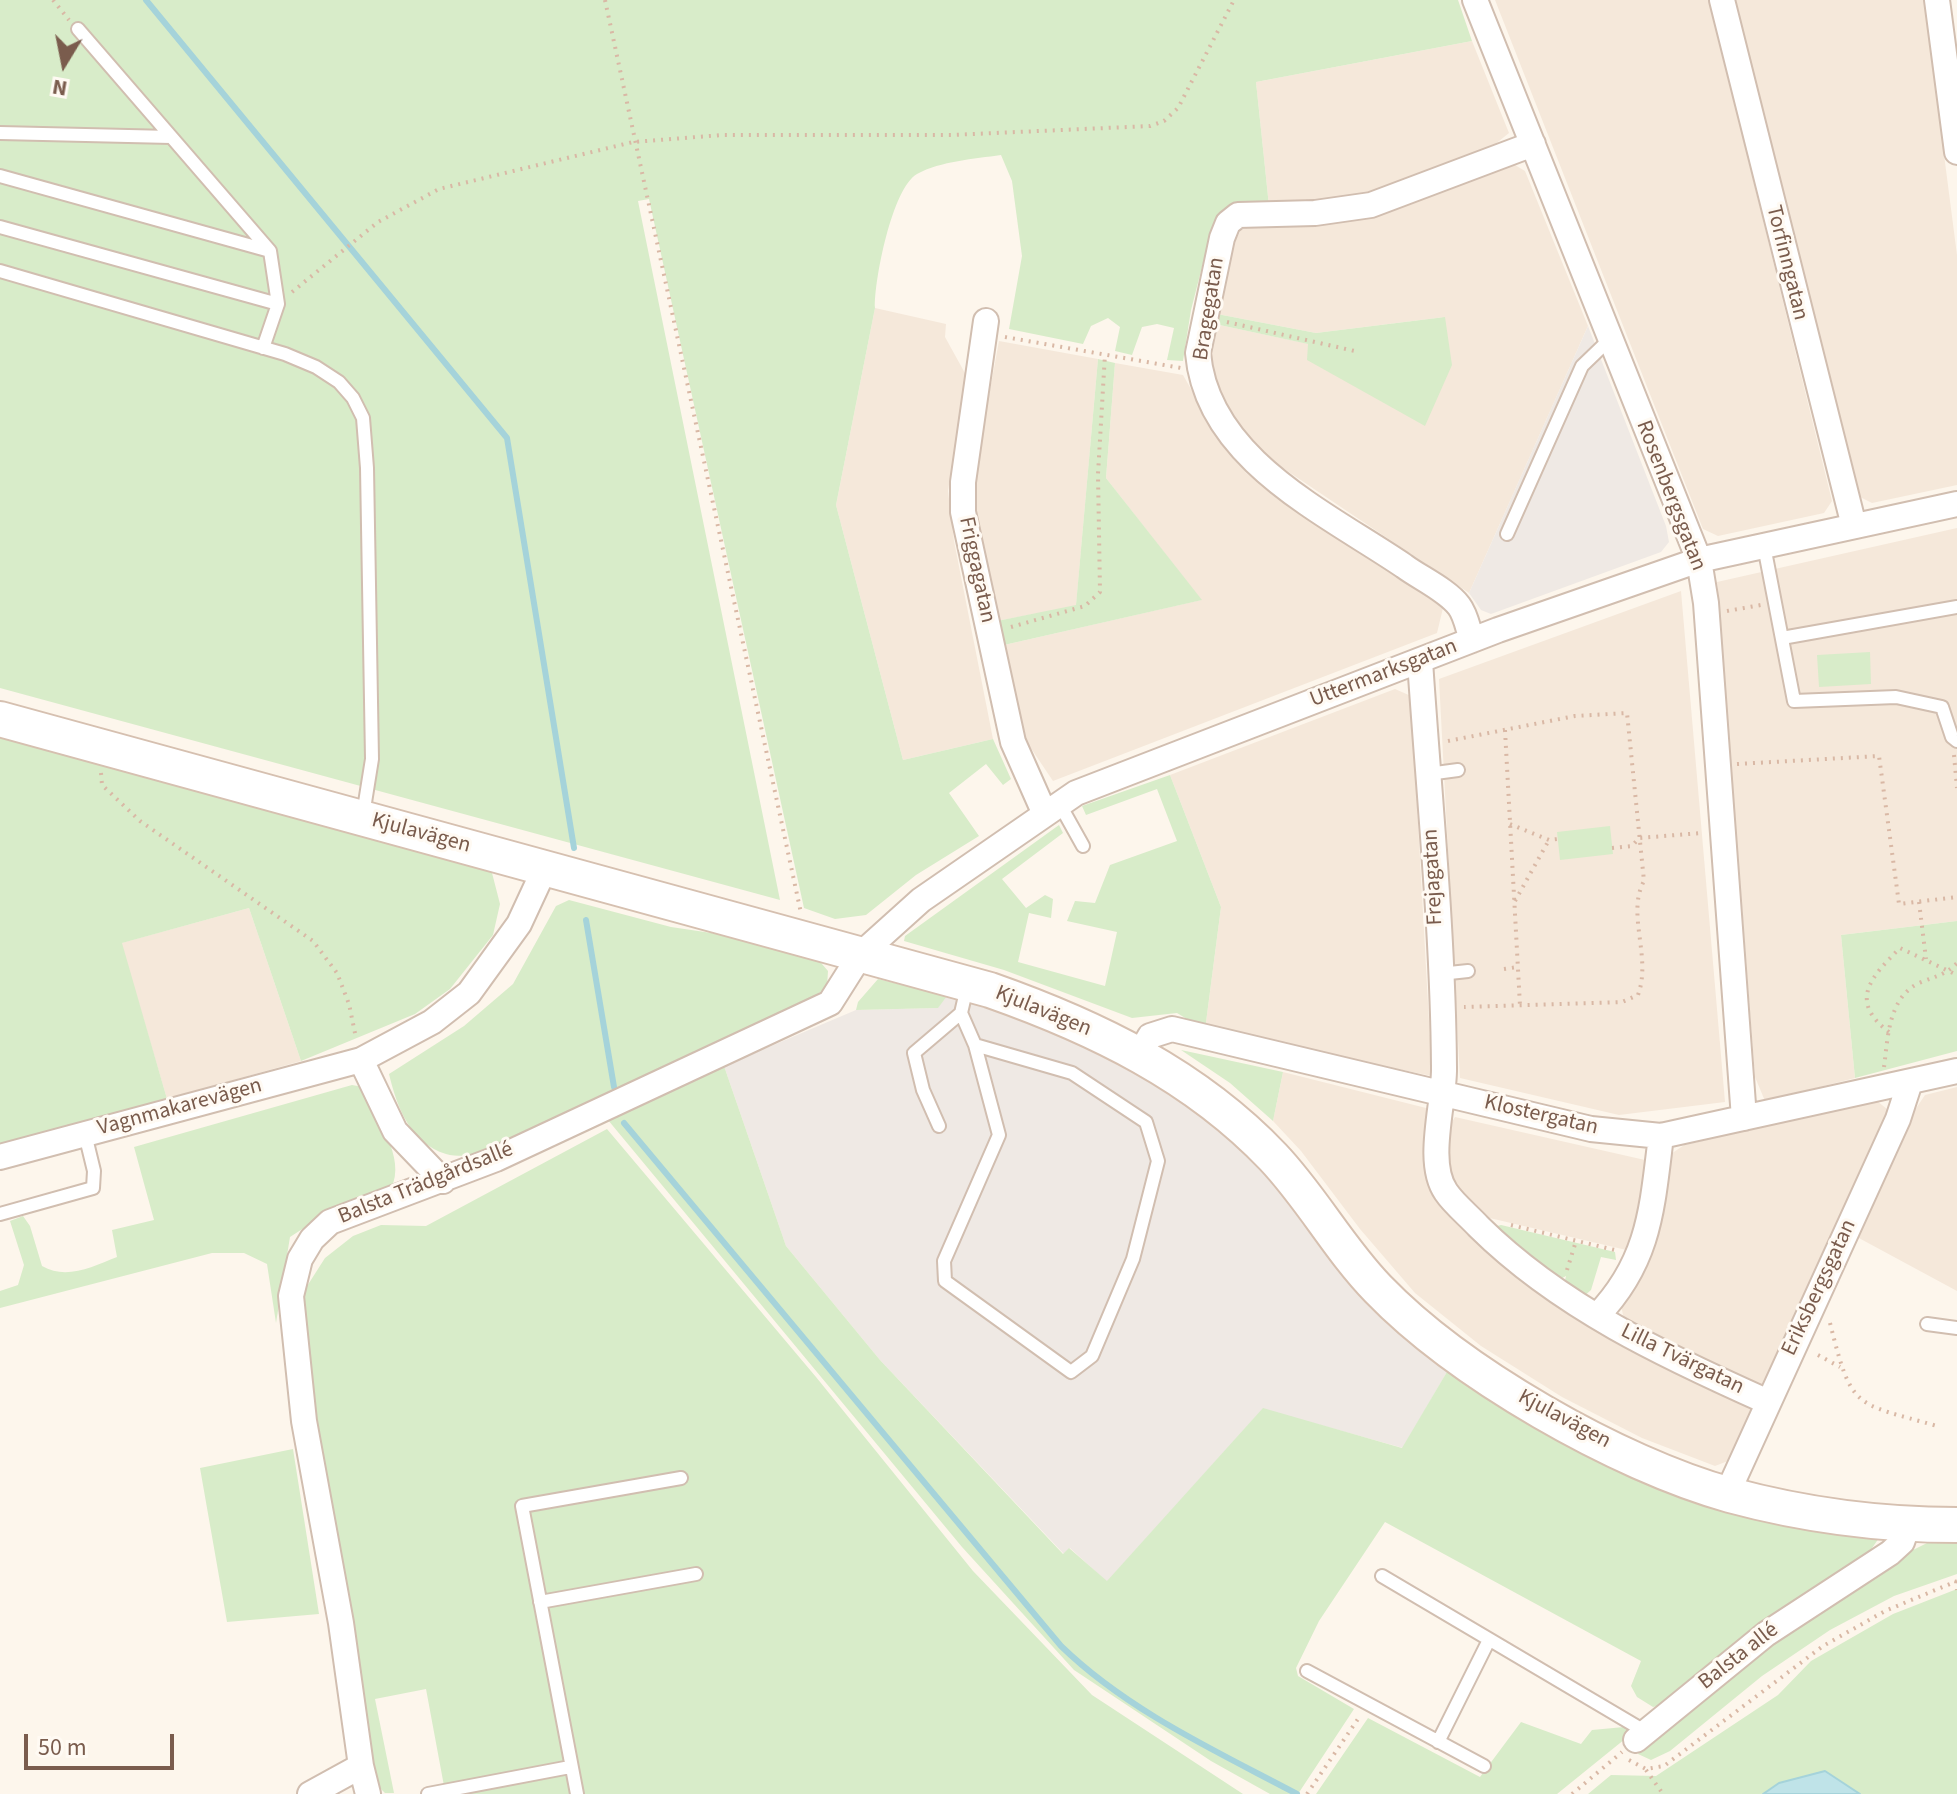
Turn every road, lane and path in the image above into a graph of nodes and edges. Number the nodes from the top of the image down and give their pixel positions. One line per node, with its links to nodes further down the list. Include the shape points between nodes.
1 (53, 0): 7 (path)
2 (605, 0): 10 (path)
3 (1234, 0): 10 (path, via 1178,108 1150,126 951,135 722,135)
4 (1475, 0): 11 (street, Rosenbergsgatan)
5 (1722, 0): 26 (street, Torfinngatan)
6 (1937, 0): 12 (street)
7 (78, 29): 9 (lane)
8 (0, 133): 9 (lane)
9 (171, 137): 15 (lane)
10 (633, 142): 17 (path, via 454,183 408,203 354,239); 62 (path)
11 (1533, 144): 18 (street, Bragegatan, via 1371,205 1238,215 1222,238); 20 (street, Rosenbergsgatan)
12 (1957, 152)
13 (0, 176): 15 (lane)
14 (0, 227): 17 (lane)
15 (270, 251): 17 (lane)
16 (0, 271): 21 (lane)
17 (278, 304): 21 (lane)
18 (1205, 317): 22 (path); 24 (street, Bragegatan)
19 (985, 327): 23 (path); 33 (street, Friggagatan, via 962,498)
20 (1609, 340): 27 (lane, via 1582,366); 29 (street, Rosenbergsgatan)
21 (263, 348): 50 (lane, via 316,367 339,382 363,418 372,759)
22 (1359, 352)
23 (1105, 354): 24 (path); 33 (path, via 1098,474 1100,592 1085,606)
24 (1200, 371): 35 (street, Bragegatan, via 1214,413 1270,475 1457,603)
25 (1957, 504): 26 (street, Uttermarksgatan)
26 (1854, 526): 28 (street, Uttermarksgatan)
27 (1507, 534)
28 (1764, 546): 29 (street, Uttermarksgatan); 30 (lane)
29 (1699, 560): 35 (street, Uttermarksgatan); 52 (street, Rosenbergsgatan)
30 (1775, 602): 32 (path); 34 (lane)
31 (1957, 607): 34 (lane)
32 (1724, 611)
33 (989, 633): 49 (street, Friggagatan, via 1013,742)
34 (1782, 638): 39 (lane, via 1794,701 1896,697 1942,707)
35 (1472, 640): 36 (street, Uttermarksgatan)
36 (1420, 661): 40 (street, Frejagatan); 49 (street, Uttermarksgatan, via 1076,793)
37 (0, 719): 41 (street, Kjulavägen)
38 (1505, 730): 40 (path); 44 (path); 53 (path, via 1575,716 1627,713)
39 (1957, 741)
40 (1426, 745): 47 (street, Frejagatan)
41 (100, 747): 50 (street, Kjulavägen); 78 (path, via 102,785 140,821 313,941 337,973)
42 (1735, 749): 61 (path, via 1736,764 1879,756 1899,904)
43 (1497, 768): 44 (path)
44 (1507, 768): 51 (path)
45 (1955, 768): 48 (path)
46 (1458, 770): 47 (lane)
47 (1428, 774): 70 (street, Frejagatan)
48 (1957, 788)
49 (1051, 808): 56 (lane); 63 (street, Uttermarksgatan, via 921,900)
50 (362, 818): 58 (street, Kjulavägen)
51 (1510, 824): 55 (path); 60 (path)
52 (1721, 831): 53 (path); 83 (street, Rosenbergsgatan)
53 (1639, 838): 57 (path, via 1632,846); 73 (path, via 1644,881 1636,895 1644,977 1638,995 1622,1002)
54 (1558, 839): 55 (path)
55 (1549, 840): 60 (path)
56 (1083, 846)
57 (1612, 848)
58 (545, 868): 63 (street, Kjulavägen); 78 (street, Vagnmakarevägen, via 519,924 469,993 432,1022)
59 (1957, 897): 61 (path)
60 (1515, 901): 66 (path)
61 (1919, 902): 64 (path)
62 (801, 916)
63 (861, 954): 72 (street, Kjulavägen); 88 (street, Balsta Trädgårdsallé, via 841,991 820,1009)
64 (1926, 960): 69 (path); 75 (path, via 1900,948 1870,977 1867,1004 1872,1019)
65 (1957, 963): 69 (path)
66 (1518, 967): 67 (path); 73 (path)
67 (1504, 969)
68 (1468, 971): 70 (lane)
69 (1949, 972): 71 (path); 75 (path, via 1915,985 1893,1010)
70 (1439, 974): 74 (street, Frejagatan)
71 (1957, 975)
72 (964, 998): 76 (lane); 77 (street, Kjulavägen, via 1049,1010); 84 (lane, via 914,1053)
73 (1520, 1006): 74 (path)
74 (1441, 1008): 82 (street, Frejagatan)
75 (1889, 1032): 81 (path)
76 (975, 1045): 76 (lane, via 999,1135 944,1261 945,1281 1071,1372 1092,1356 1133,1259 1158,1161 1146,1122 1072,1073)
77 (1139, 1055): 82 (street, Klostergatan, via 1150,1036 1172,1029); 103 (street, Kjulavägen, via 1228,1113 1274,1158 1379,1289 1424,1331 1478,1371 1598,1440)
78 (361, 1060): 85 (street, Vagnmakarevägen); 88 (street, via 395,1131)
79 (1957, 1071): 80 (street, Klostergatan)
80 (1910, 1082): 81 (street, Klostergatan); 100 (street, Eriksbergsgatan, via 1898,1119)
81 (1880, 1089): 83 (street, Klostergatan)
82 (1445, 1093): 86 (street, Klostergatan, via 1591,1129); 90 (street, Lilla Tvärgatan, via 1439,1178)
83 (1744, 1118): 86 (street, Klostergatan)
84 (939, 1126)
85 (85, 1134): 87 (street, Vagnmakarevägen); 89 (lane, via 93,1188)
86 (1661, 1136): 92 (street, Lilla Tvärgatan, via 1653,1205)
87 (0, 1157)
88 (443, 1181): 116 (street, Balsta Trädgårdsallé, via 330,1222 312,1239 291,1296 296,1365)
89 (0, 1214)
90 (1477, 1224): 91 (path, via 1490,1221); 93 (street, Lilla Tvärgatan)
91 (1576, 1241): 92 (path); 93 (path, via 1566,1274)
92 (1639, 1256): 94 (street, Lilla Tvärgatan)
93 (1555, 1289): 94 (street, Lilla Tvärgatan)
94 (1597, 1316): 100 (street, Lilla Tvärgatan, via 1683,1364)
95 (1829, 1317): 99 (path)
96 (1927, 1324): 97 (lane)
97 (1957, 1328)
98 (1818, 1355): 99 (path)
99 (1841, 1367): 101 (path, via 1869,1407)
100 (1768, 1402): 103 (street, Eriksbergsgatan)
101 (1937, 1426)
102 (681, 1478): 110 (lane, via 522,1506)
103 (1727, 1494): 104 (street, Kjulavägen, via 1789,1509)
104 (1908, 1525): 105 (street, Kjulavägen); 115 (street, Balsta allé, via 1902,1542 1890,1553 1766,1634)
105 (1957, 1525)
106 (696, 1574): 110 (lane)
107 (1382, 1576): 111 (lane)
108 (1957, 1581): 109 (path); 119 (path, via 1885,1611 1823,1646 1676,1758)
109 (1957, 1590)
110 (540, 1602): 118 (lane)
111 (1489, 1640): 114 (lane); 115 (lane)
112 (1307, 1671): 113 (lane)
113 (1368, 1704): 114 (lane); 120 (path)
114 (1438, 1742): 117 (lane)
115 (1635, 1742): 119 (path, via 1635,1766); 125 (path)
116 (361, 1766): 121 (street); 122 (street, Balsta Trädgårdsallé)
117 (1484, 1766)
118 (570, 1767): 123 (lane); 124 (lane)
119 (1646, 1769): 126 (path)
120 (1309, 1792)
121 (310, 1794)
122 (368, 1794)
123 (428, 1794)
124 (577, 1794)
125 (1572, 1794)
126 (1663, 1794)

